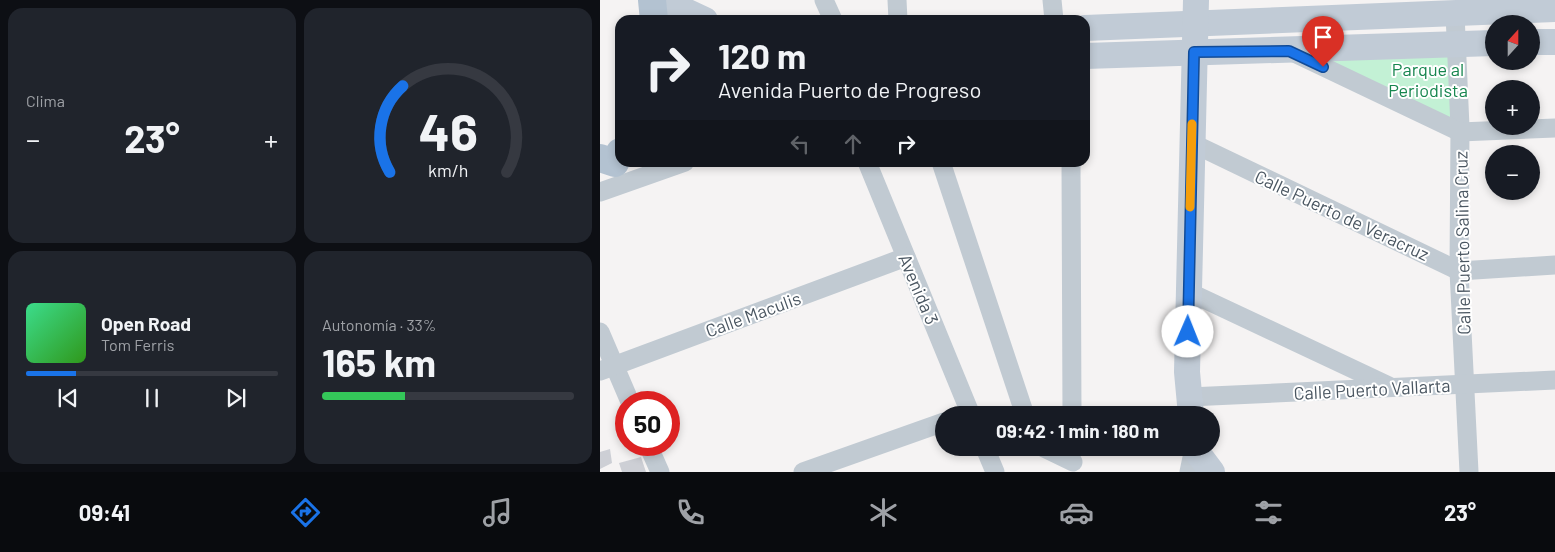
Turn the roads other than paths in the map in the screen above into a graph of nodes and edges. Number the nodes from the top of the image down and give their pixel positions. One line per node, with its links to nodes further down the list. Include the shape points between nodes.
1 (652, 0): 9 (main road)
2 (662, 0): 10 (main road)
3 (824, 0): 11 (street)
4 (897, 0): 12 (street)
5 (1052, 0): 13 (street)
6 (1550, 7): 8 (main road)
7 (1195, 12): 8 (main road); 14 (main road); 20 (main road)
8 (1455, 14): 18 (street, Calle Puerto Salina Cruz)
9 (654, 15)
10 (694, 15)
11 (831, 15)
12 (898, 15)
13 (1054, 15)
14 (1090, 27)
15 (1540, 42): 16 (main road)
16 (1555, 42)
17 (1485, 43): 18 (main road)
18 (1457, 44): 19 (main road); 23 (street, Calle Puerto Salina Cruz)
19 (1289, 51): 20 (main road); 23 (street)
20 (1194, 52): 21 (main road); 24 (main road)
21 (1090, 56)
22 (1555, 128): 23 (street)
23 (1460, 132): 32 (street, Calle Puerto Salina Cruz)
24 (1192, 143): 32 (street, Calle Puerto de Veracruz); 33 (main road)
25 (671, 167): 29 (street)
26 (869, 167): 30 (street, Avenida 3)
27 (943, 167): 41 (street)
28 (1071, 167): 42 (street)
29 (600, 192)
30 (906, 257): 35 (street, Calle Maculis); 40 (street, Avenida 3)
31 (1555, 265): 32 (street, Calle Puerto de Veracruz)
32 (1459, 271): 37 (street, Calle Puerto Salina Cruz)
33 (1188, 292): 38 (street); 43 (main road)
34 (600, 332): 35 (street)
35 (607, 368): 39 (street)
36 (1555, 380): 37 (street, Calle Puerto Vallarta)
37 (1465, 384): 38 (street, Calle Puerto Vallarta); 52 (street, Calle Puerto Salina Cruz)
38 (1393, 388): 43 (street, Calle Puerto Vallarta)
39 (623, 391)
40 (967, 406)
41 (1022, 406)
42 (1072, 406)
43 (1190, 406)
44 (935, 425): 49 (street)
45 (653, 456): 48 (street)
46 (988, 456): 50 (street)
47 (1192, 456): 51 (main road)
48 (660, 472)
49 (803, 472)
50 (995, 472)
51 (1212, 472)
52 (1469, 472)

